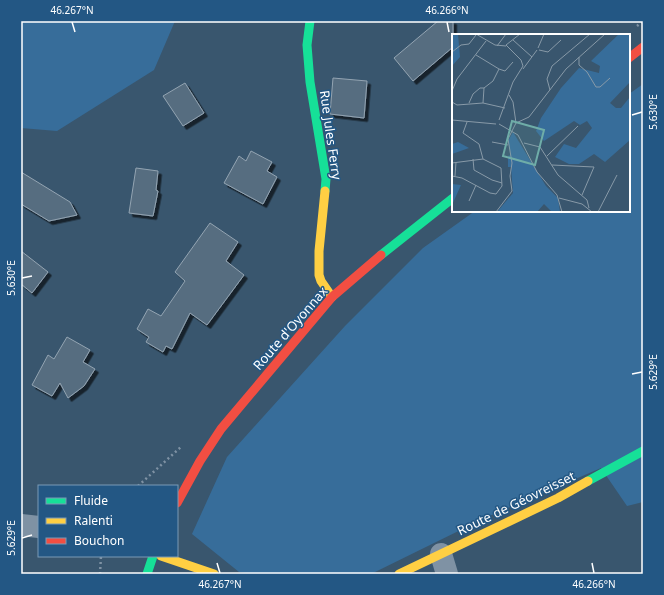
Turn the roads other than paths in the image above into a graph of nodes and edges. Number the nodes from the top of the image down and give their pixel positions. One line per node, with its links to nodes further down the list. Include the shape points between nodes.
1 (310, 21): 5 (street, Rue Jules Ferry, via 307,45 310,82 326,179 319,274)
2 (643, 47): 3 (street)
3 (630, 57)
4 (452, 199): 5 (street, Route d'Oyonnax)
5 (332, 297): 7 (street, Route d'Oyonnax, via 222,429 200,461)
6 (643, 451): 12 (street, Route de Géovreisset)
7 (178, 501)
8 (21, 525): 9 (street)
9 (38, 527)
10 (153, 557): 13 (street)
11 (164, 557): 14 (street)
12 (444, 564): 15 (street, Route de Géovreisset)
13 (147, 574)
14 (214, 574)
15 (399, 574)

